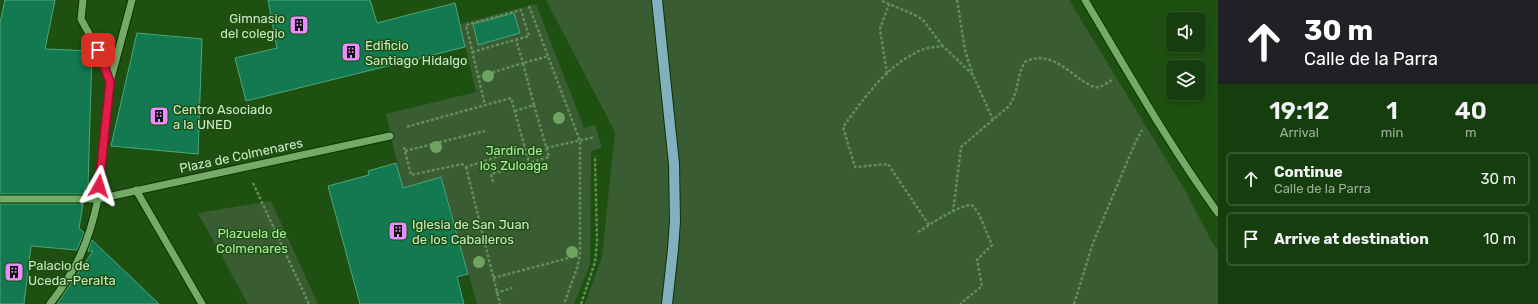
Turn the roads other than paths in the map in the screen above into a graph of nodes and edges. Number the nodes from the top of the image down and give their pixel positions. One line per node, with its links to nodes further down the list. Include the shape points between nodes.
1 (83, 0): 5 (street, via 81,19 98,50)
2 (132, 0): 5 (street)
3 (657, 0): 13 (main road, via 674,164 674,249)
4 (1085, 0): 10 (street, via 1151,112)
5 (110, 82): 9 (street)
6 (390, 136): 7 (street, Plaza de Colmenares)
7 (136, 190): 9 (street, Plaza de Colmenares); 12 (street)
8 (0, 199): 9 (street, Plaza de Colmenares)
9 (98, 199): 11 (street, via 79,260)
10 (1218, 213)
11 (50, 304)
12 (202, 304)
13 (667, 304)

